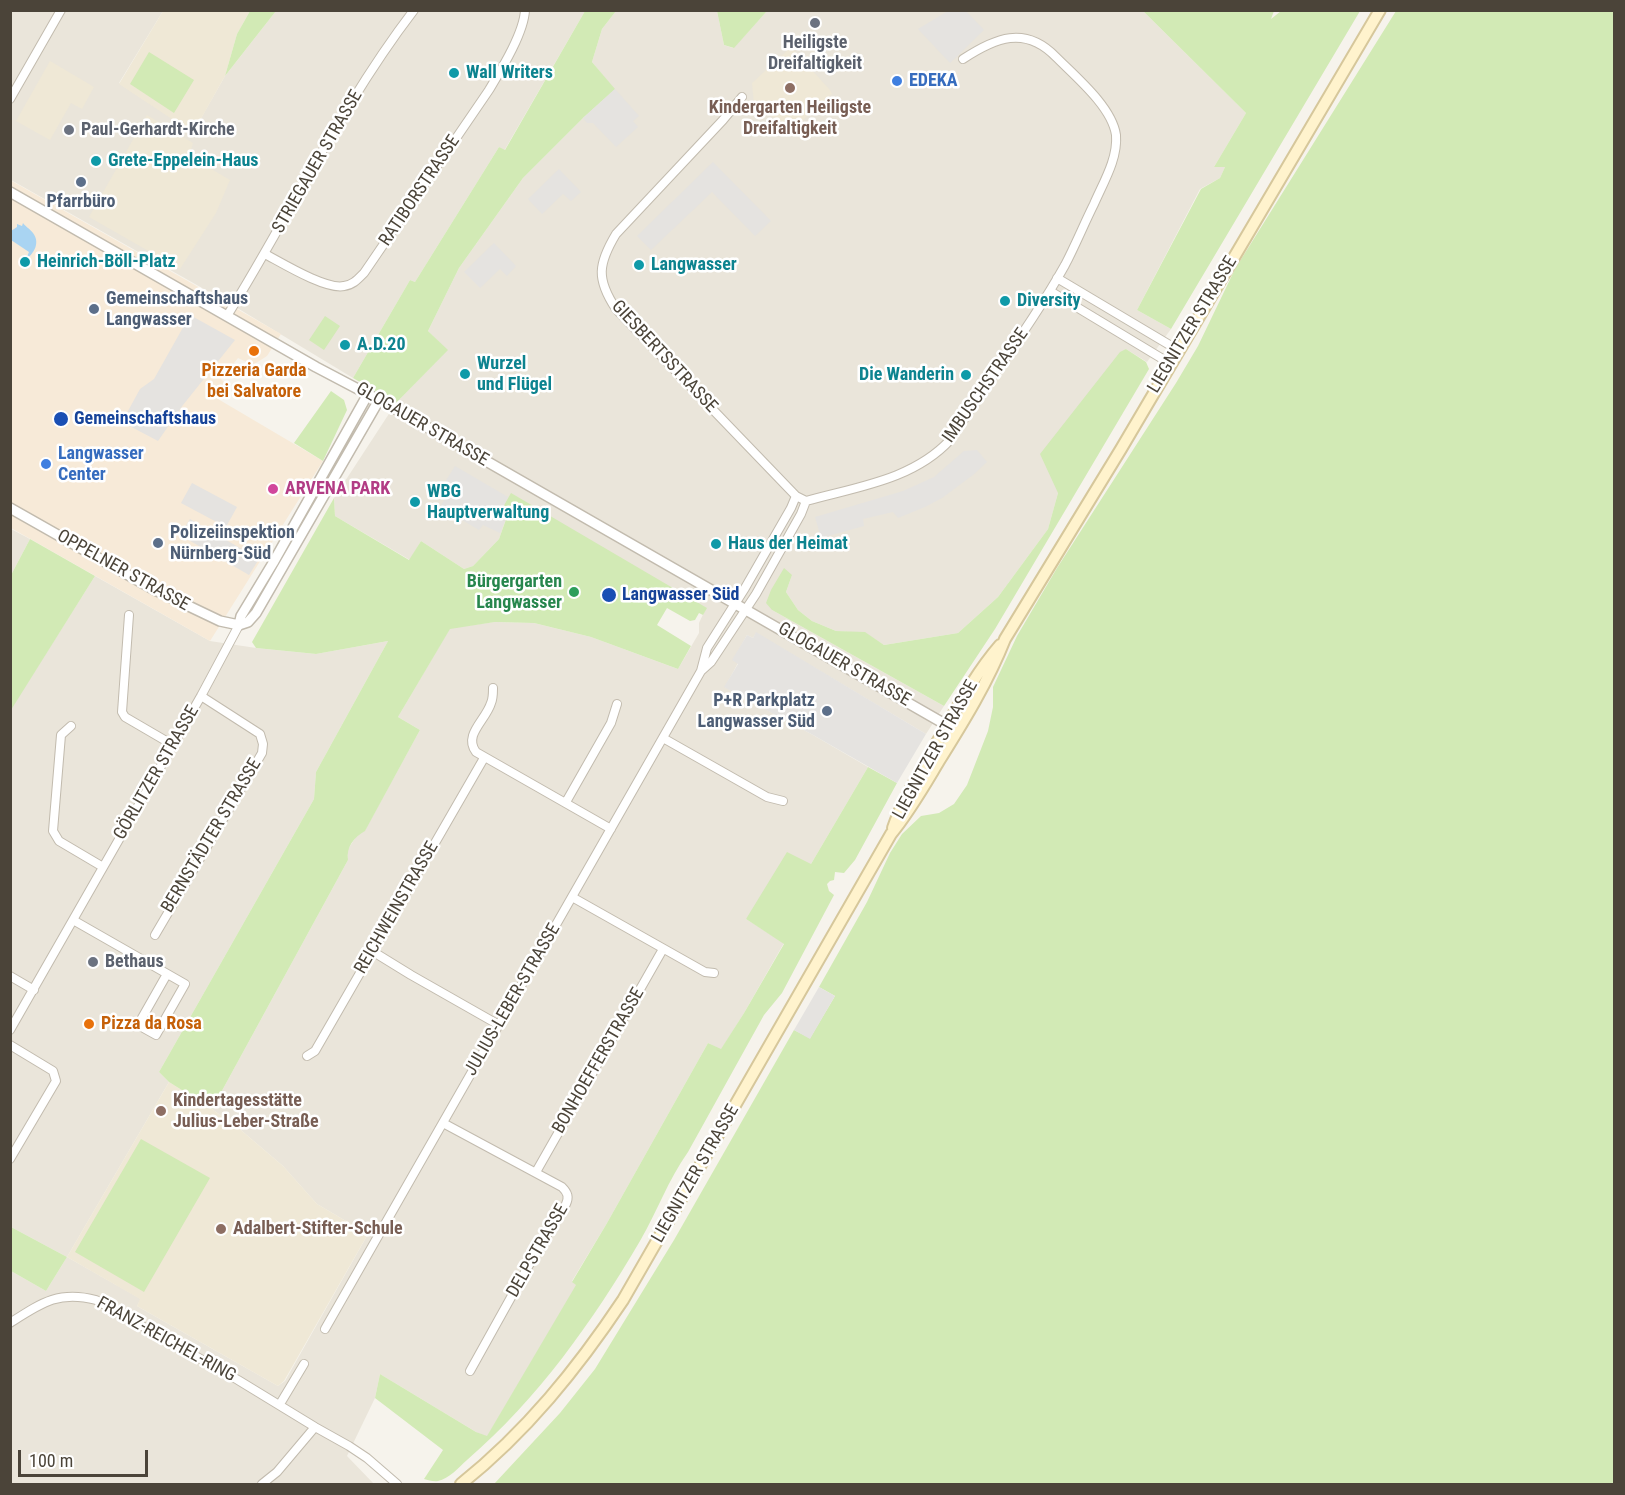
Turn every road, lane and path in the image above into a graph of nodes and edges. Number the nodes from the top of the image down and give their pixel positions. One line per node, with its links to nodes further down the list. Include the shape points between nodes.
1 (61, 10): 7 (street)
2 (414, 10): 9 (street, STRIEGAUER STRASSE, via 365,80)
3 (525, 10): 9 (street, RATIBORSTRASSE, via 515,41 489,90 355,282 343,287 327,285)
4 (1380, 10): 13 (main road, LIEGNITZER STRASSE)
5 (963, 59): 10 (street, IMBUSCHSTRASSE, via 999,40 1026,38 1041,44 1102,106 1113,125 1116,145 1109,168)
6 (742, 97): 17 (street, GIESBERTSSTRASSE, via 616,234 606,251 602,275 616,309)
7 (10, 99)
8 (10, 192): 12 (street, GLOGAUER STRASSE)
9 (265, 254): 12 (street, STRIEGAUER STRASSE)
10 (1057, 278): 11 (street, IMBUSCHSTRASSE); 13 (street)
11 (1050, 291): 14 (street); 18 (street, IMBUSCHSTRASSE, via 941,450 902,474)
12 (227, 316): 15 (street, GLOGAUER STRASSE)
13 (1178, 351): 14 (main road, LIEGNITZER STRASSE)
14 (1171, 364): 29 (main road, LIEGNITZER STRASSE, via 1005,639 986,661)
15 (368, 394): 16 (street, GLOGAUER STRASSE); 23 (street, GÖRLITZER STRASSE)
16 (379, 400): 20 (street, GLOGAUER STRASSE); 23 (street, GÖRLITZER STRASSE, via 256,613)
17 (796, 496): 18 (street); 20 (street)
18 (806, 501): 21 (street)
19 (10, 508): 23 (street, OPPELNER STRASSE, via 165,596 220,621)
20 (735, 603): 21 (street, GLOGAUER STRASSE); 24 (street, JULIUS-LEBER-STRASSE, via 707,648)
21 (746, 609): 24 (street, JULIUS-LEBER-STRASSE); 29 (street, GLOGAUER STRASSE)
22 (129, 615): 31 (street, via 123,712 125,717)
23 (239, 625): 26 (street, GÖRLITZER STRASSE)
24 (701, 671): 30 (street, JULIUS-LEBER-STRASSE)
25 (493, 688): 32 (street, via 491,703 471,738 471,746)
26 (201, 696): 31 (street, GÖRLITZER STRASSE); 39 (street, BERNSTÄDTER STRASSE, via 260,734 262,753)
27 (616, 704): 34 (street, via 611,723)
28 (71, 726): 36 (street, via 61,735 53,831 59,841)
29 (952, 728): 61 (main road, LIEGNITZER STRASSE, via 898,813 891,834 623,1300 546,1404)
30 (663, 738): 33 (street, via 767,796); 35 (street, JULIUS-LEBER-STRASSE)
31 (173, 745): 36 (street, GÖRLITZER STRASSE)
32 (484, 758): 34 (street); 41 (street, REICHWEINSTRASSE)
33 (783, 801)
34 (566, 802): 35 (street)
35 (611, 829): 37 (street, JULIUS-LEBER-STRASSE)
36 (104, 867): 38 (street, GÖRLITZER STRASSE)
37 (572, 897): 40 (street); 46 (street, JULIUS-LEBER-STRASSE)
38 (73, 920): 43 (street); 45 (street, GÖRLITZER STRASSE)
39 (154, 934)
40 (663, 949): 42 (street); 52 (street, BONHOEFFERSTRASSE)
41 (372, 951): 46 (street); 49 (street, REICHWEINSTRASSE, via 315,1051)
42 (714, 973)
43 (167, 974): 43 (street, via 185,984 156,1035 138,1025)
44 (10, 976): 45 (street)
45 (34, 990): 47 (street, GÖRLITZER STRASSE)
46 (499, 1024): 50 (street, JULIUS-LEBER-STRASSE)
47 (10, 1030)
48 (10, 1045): 51 (street, via 52,1071 56,1081)
49 (307, 1056)
50 (443, 1123): 52 (street, DELPSTRASSE); 54 (street, JULIUS-LEBER-STRASSE)
51 (10, 1159)
52 (536, 1173): 56 (street, DELPSTRASSE, via 562,1187 568,1198)
53 (10, 1323): 57 (street, FRANZ-REICHEL-RING, via 37,1306 64,1296 96,1300)
54 (326, 1329)
55 (304, 1364): 57 (street)
56 (470, 1371)
57 (280, 1404): 58 (street, FRANZ-REICHEL-RING)
58 (315, 1427): 59 (street); 60 (street, FRANZ-REICHEL-RING, via 367,1458)
59 (262, 1485)
60 (397, 1485)
61 (461, 1485)

